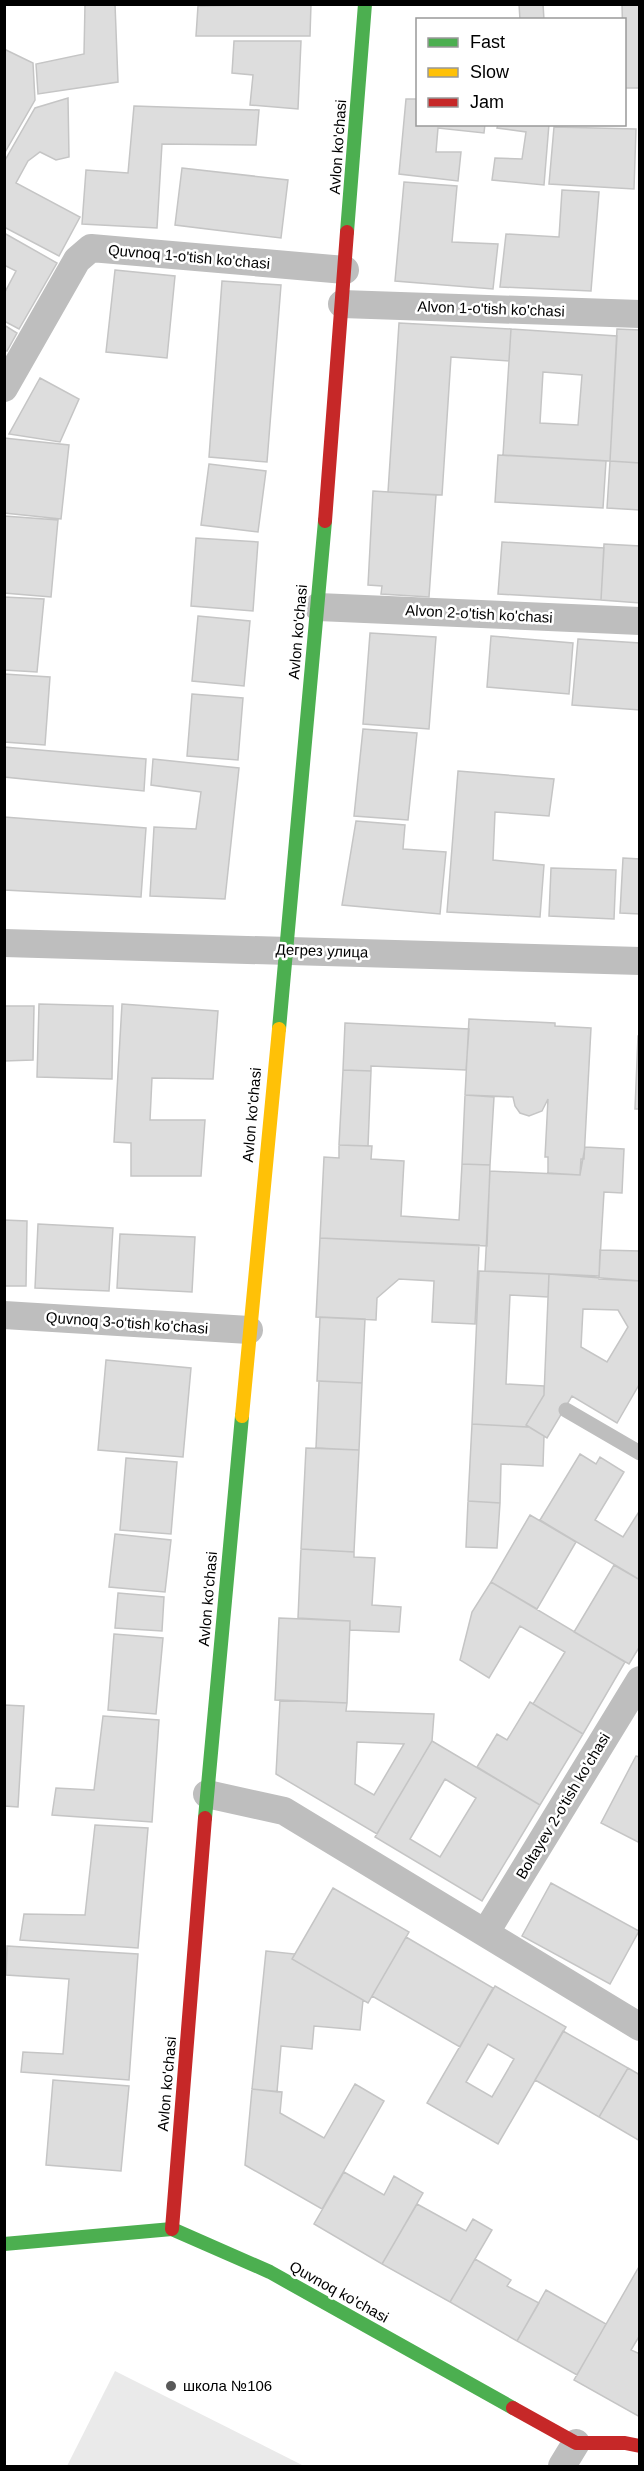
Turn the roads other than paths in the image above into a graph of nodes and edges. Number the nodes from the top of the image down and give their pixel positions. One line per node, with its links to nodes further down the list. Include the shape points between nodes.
1 (365, 4): 2 (street, Avlon ko'chasi)
2 (345, 270): 3 (street, Avlon ko'chasi); 5 (street, Quvnoq 1-o'tish ko'chasi, via 91,248 77,260)
3 (342, 304): 4 (street, Alvon 1-o'tish ko'chasi); 6 (street, Avlon ko'chasi)
4 (639, 314)
5 (4, 388)
6 (318, 607): 7 (street, Alvon 2-o'tish ko'chasi); 9 (street, Avlon ko'chasi)
7 (639, 621)
8 (4, 943): 9 (street, Дегрез улица)
9 (284, 950): 10 (street, Дегрез улица); 12 (street, Avlon ko'chasi)
10 (639, 961)
11 (4, 1315): 12 (street, Quvnoq 3-o'tish ko'chasi)
12 (249, 1330): 16 (street, Avlon ko'chasi)
13 (566, 1410): 14 (lane)
14 (639, 1454)
15 (639, 1680): 17 (street, Boltayev 2-o'tish ko'chasi)
16 (207, 1794): 17 (street, via 284,1810); 19 (street, Avlon ko'chasi)
17 (486, 1932): 18 (street)
18 (639, 2027)
19 (172, 2229): 20 (street, Quvnoq ko'chasi); 22 (street, Quvnoq ko'chasi, via 270,2272)
20 (4, 2244)
21 (639, 2446): 22 (street, Quvnoq ko'chasi, via 594,2445)
22 (569, 2455)

